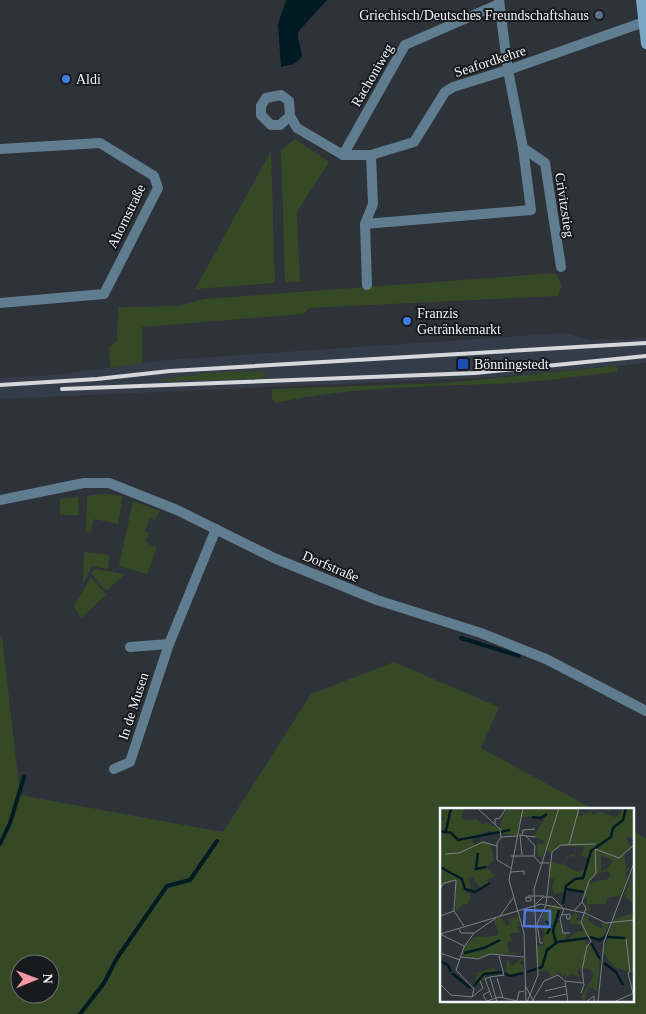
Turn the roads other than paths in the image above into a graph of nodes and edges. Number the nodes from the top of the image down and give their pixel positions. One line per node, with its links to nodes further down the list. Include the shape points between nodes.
1 (641, 0): 3 (main road)
2 (499, 2): 5 (street, Rachoniweg); 9 (street, Rachoniweg, via 406,44)
3 (644, 22): 4 (main road); 5 (street, Seafordkehre)
4 (646, 44)
5 (508, 70): 7 (street); 10 (street, Seafordkehre, via 445,92 414,142)
6 (290, 116): 9 (street, Seafordkehre, via 297,128)
7 (523, 148): 11 (street, via 532,212); 12 (street, Crivitzstieg, via 545,163)
8 (0, 149): 14 (street, Ahornstraße, via 100,143 154,176 158,188 104,294)
9 (342, 154): 10 (street, Seafordkehre)
10 (371, 156): 11 (street, via 373,204)
11 (364, 224): 13 (street)
12 (561, 267)
13 (368, 285)
14 (0, 303)
15 (0, 500): 16 (street, Dorfstraße, via 82,484 109,483)
16 (216, 529): 17 (street, In de Musen); 19 (street, Dorfstraße, via 274,558 377,600 546,659)
17 (169, 644): 18 (street); 20 (street, In de Musen, via 130,762)
18 (130, 647)
19 (646, 711)
20 (114, 769)

